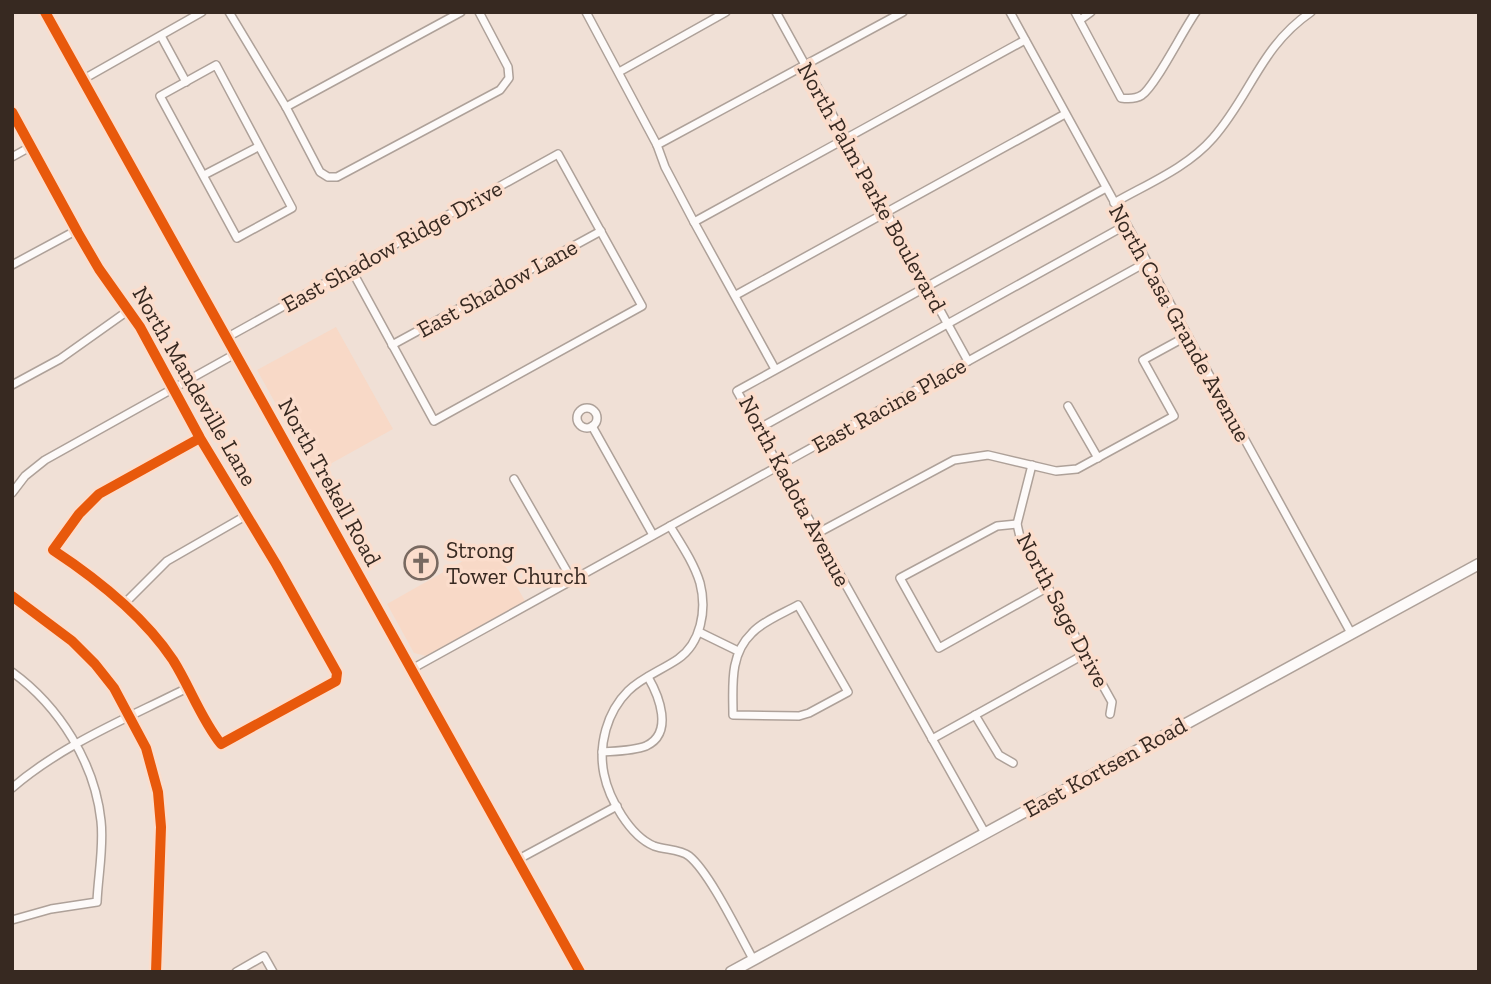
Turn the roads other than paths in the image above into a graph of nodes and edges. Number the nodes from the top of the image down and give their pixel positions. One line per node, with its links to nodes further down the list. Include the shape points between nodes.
1 (45, 12): 20 (street, North Trekell Road)
2 (202, 12): 16 (street)
3 (229, 12): 22 (street)
4 (461, 12): 22 (street)
5 (479, 12): 22 (street, via 509,67 509,78 500,90 337,177 320,172)
6 (586, 12): 19 (street, North Kadota Avenue)
7 (726, 12): 19 (street)
8 (776, 12): 18 (street, North Palm Parke Boulevard)
9 (903, 12): 18 (street)
10 (1010, 12): 17 (street, North Casa Grande Avenue)
11 (1075, 12): 15 (street)
12 (1091, 12): 15 (street)
13 (1196, 12): 15 (street, via 1142,95 1130,100 1121,98)
14 (1311, 12): 32 (street, via 1268,53 1212,139 1193,157)
15 (1080, 20)
16 (161, 36): 20 (street); 21 (street)
17 (1025, 40): 24 (street, North Casa Grande Avenue); 25 (street)
18 (805, 66): 25 (street, North Palm Parke Boulevard); 26 (street)
19 (619, 72): 26 (street, North Kadota Avenue)
20 (82, 79): 46 (street, North Trekell Road)
21 (186, 82): 28 (street, via 216,65); 30 (street, via 160,96)
22 (286, 107)
23 (12, 112): 27 (street, North Mandeville Lane)
24 (1065, 114): 31 (street, North Casa Grande Avenue); 33 (street)
25 (845, 139): 33 (street, North Palm Parke Boulevard); 34 (street)
26 (657, 145): 34 (street, North Kadota Avenue)
27 (30, 147): 29 (street); 36 (street, North Mandeville Lane)
28 (258, 147): 30 (street); 30 (street, via 292,208 237,238)
29 (12, 157)
30 (204, 175)
31 (1106, 188): 32 (street, North Casa Grande Avenue); 41 (street)
32 (1114, 202): 35 (street, North Casa Grande Avenue)
33 (886, 213): 41 (street, North Palm Parke Boulevard); 42 (street)
34 (694, 222): 42 (street, North Kadota Avenue)
35 (1126, 225): 38 (street, North Casa Grande Avenue); 44 (street)
36 (76, 230): 39 (street); 43 (street, North Mandeville Lane)
37 (601, 231): 40 (street, East Shadow Ridge Drive, via 558,154); 47 (street, East Shadow Lane); 47 (street, via 642,306 434,421)
38 (1147, 262): 45 (street, North Casa Grande Avenue); 49 (street, East Racine Place)
39 (12, 265)
40 (351, 269): 46 (street, East Shadow Ridge Drive); 47 (street)
41 (926, 286): 44 (street, North Palm Parke Boulevard); 50 (street)
42 (736, 295): 50 (street, North Kadota Avenue)
43 (129, 310): 51 (street, via 60,359); 52 (street, North Mandeville Lane)
44 (948, 324): 49 (street, North Palm Parke Boulevard); 55 (street)
45 (1187, 336): 57 (street, via 1143,360 1174,416); 73 (street, North Casa Grande Avenue)
46 (226, 338): 48 (street, North Trekell Road)
47 (392, 345)
48 (235, 354): 52 (street); 76 (street, North Trekell Road)
49 (968, 361): 59 (street, East Racine Place)
50 (775, 369): 55 (street, North Kadota Avenue, via 737,391)
51 (12, 385)
52 (173, 388): 56 (street, North Mandeville Lane); 61 (street, via 45,460)
53 (1068, 406): 57 (street)
54 (592, 426): 66 (street)
55 (758, 429): 59 (street, North Kadota Avenue)
56 (201, 438): 62 (street, North Mandeville Lane); 71 (street, via 99,494 53,550)
57 (1098, 458): 58 (street, via 1077,469 1056,471)
58 (1032, 465): 63 (street, North Sage Drive); 65 (street, via 988,455 954,460)
59 (778, 467): 64 (street, East Racine Place); 65 (street, North Kadota Avenue)
60 (514, 479): 68 (street)
61 (12, 493)
62 (247, 515): 71 (street, via 167,561); 79 (street, North Mandeville Lane, via 337,673 336,681 221,744)
63 (1017, 524): 69 (street, North Sage Drive); 69 (street, via 997,526 900,578 939,648)
64 (670, 526): 66 (street, East Racine Place); 72 (street, via 700,581)
65 (816, 534): 83 (street, North Kadota Avenue)
66 (653, 535): 68 (street, East Racine Place)
67 (1479, 564): 73 (street, East Kortsen Road)
68 (572, 580): 76 (street, East Racine Place)
69 (1048, 587): 75 (street, North Sage Drive)
70 (12, 596): 82 (street, via 95,664)
71 (124, 604): 79 (street, via 173,660)
72 (699, 632): 74 (street); 78 (street, via 679,658)
73 (1352, 633): 89 (street, East Kortsen Road)
74 (738, 651): 74 (street, via 732,677 733,715 799,716 848,692 799,605 752,632)
75 (1086, 654): 80 (street, North Sage Drive, via 1112,702); 81 (street)
76 (410, 670): 90 (street, North Trekell Road)
77 (12, 672): 84 (street, via 55,711)
78 (648, 677): 85 (street, via 629,690 613,711); 85 (street, via 662,706 656,738 646,746)
79 (187, 688): 82 (street)
80 (1110, 714)
81 (975, 715): 83 (street); 86 (street, via 999,755)
82 (130, 717): 84 (street); 93 (street, via 146,748 158,792)
83 (932, 739): 89 (street, North Kadota Avenue)
84 (75, 745): 87 (street); 91 (street, via 91,778 102,825 97,902)
85 (602, 752): 88 (street, via 604,776)
86 (1013, 762)
87 (12, 788)
88 (617, 806): 90 (street); 92 (street, via 631,830 653,846 687,854 702,869)
89 (985, 833): 92 (street, East Kortsen Road)
90 (517, 860): 96 (street, North Trekell Road)
91 (12, 920)
92 (753, 959): 97 (street, East Kortsen Road)
93 (156, 972)
94 (236, 972): 95 (street, via 264,956)
95 (273, 972)
96 (580, 972)
97 (731, 972)

